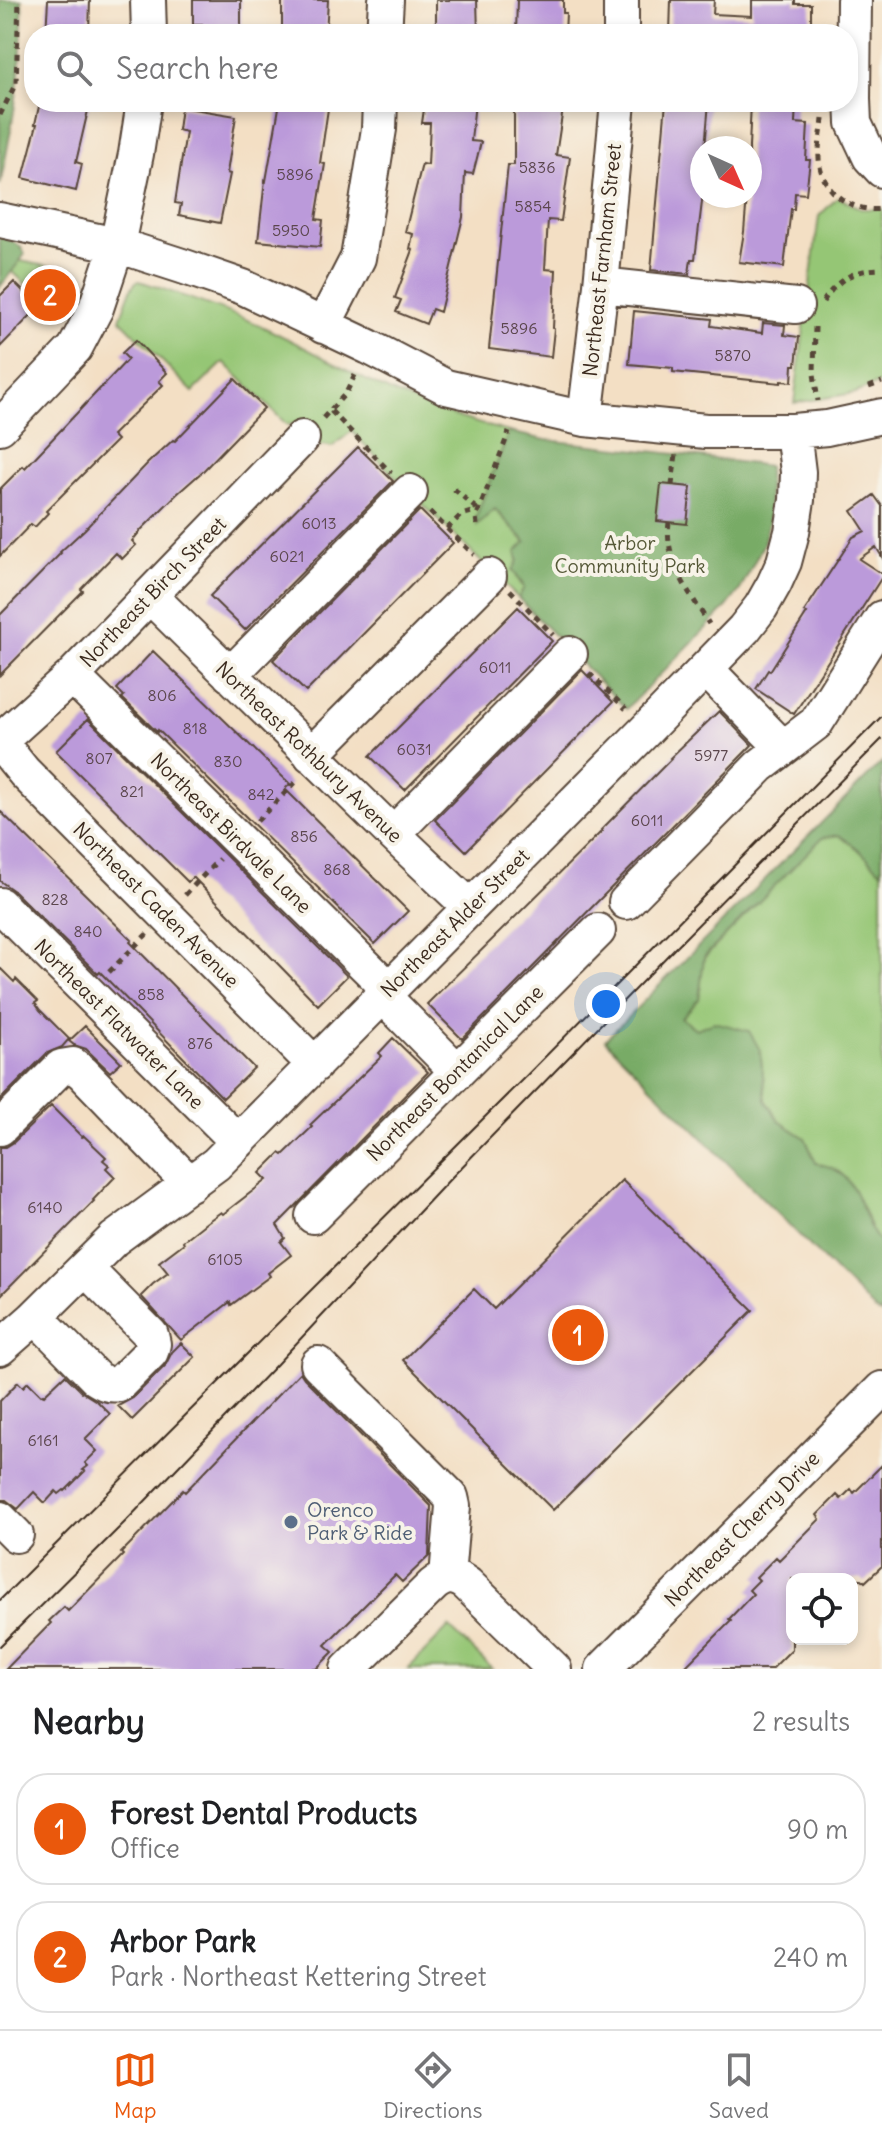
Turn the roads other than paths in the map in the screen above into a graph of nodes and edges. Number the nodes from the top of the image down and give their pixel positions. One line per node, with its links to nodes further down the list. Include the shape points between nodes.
1 (148, 0): 5 (street)
2 (386, 0): 6 (street)
3 (621, 0): 7 (street)
4 (854, 0): 8 (street)
5 (149, 24)
6 (385, 24)
7 (621, 24)
8 (854, 24)
9 (142, 112): 15 (street)
10 (380, 112): 18 (street, via 358,258)
11 (617, 112): 16 (street, Northeast Farnham Street)
12 (854, 112): 13 (street)
13 (876, 164)
14 (0, 220): 15 (street)
15 (117, 245): 18 (street, via 243,287); 21 (street, via 96,308 75,348)
16 (601, 285): 17 (street); 20 (street, Northeast Farnham Street)
17 (810, 311)
18 (323, 326): 20 (street, via 446,387)
19 (882, 416): 22 (street)
20 (585, 419): 22 (street, via 706,431)
21 (0, 427)
22 (793, 431): 29 (street, Northeast Alder Street, via 797,500 784,562 761,607)
23 (302, 438): 26 (street, Northeast Birch Street)
24 (421, 491): 30 (street)
25 (489, 576): 34 (street)
26 (150, 596): 30 (street, Northeast Rothbury Avenue); 31 (street, Northeast Birch Street)
27 (882, 618): 33 (street, via 816,723)
28 (570, 653): 35 (street)
29 (706, 669): 33 (street); 38 (street, Northeast Alder Street)
30 (230, 675): 34 (street, Northeast Rothbury Avenue)
31 (72, 676): 32 (street, Northeast Birch Street); 40 (street, Northeast Birdvale Lane)
32 (0, 742): 41 (street, Northeast Caden Avenue)
33 (783, 748): 36 (street)
34 (310, 762): 35 (street, Northeast Rothbury Avenue)
35 (393, 834): 38 (street, Northeast Rothbury Avenue)
36 (626, 902)
37 (0, 905): 44 (street, Northeast Flatwater Lane)
38 (470, 907): 40 (street, Northeast Alder Street)
39 (598, 931): 42 (street, Northeast Bontanical Lane)
40 (386, 992): 41 (street, Northeast Alder Street); 42 (street, Northeast Birdvale Lane)
41 (315, 1065): 44 (street, Northeast Alder Street)
42 (457, 1071): 46 (street, Northeast Bontanical Lane)
43 (0, 1128): 45 (street, via 61,1067 73,1065)
44 (238, 1142): 45 (street, Northeast Alder Street)
45 (190, 1184): 47 (street, Northeast Alder Street, via 114,1239)
46 (313, 1216)
47 (85, 1268): 48 (street, Northeast Alder Street); 48 (street, via 151,1335 151,1352 119,1384 103,1383)
48 (36, 1317): 49 (street, Northeast Alder Street)
49 (0, 1348)
50 (318, 1364): 52 (street, via 451,1497)
51 (882, 1389): 55 (street, Northeast Cherry Drive)
52 (434, 1575): 53 (street); 54 (street, via 467,1584)
53 (348, 1669)
54 (554, 1669)
55 (603, 1669)

